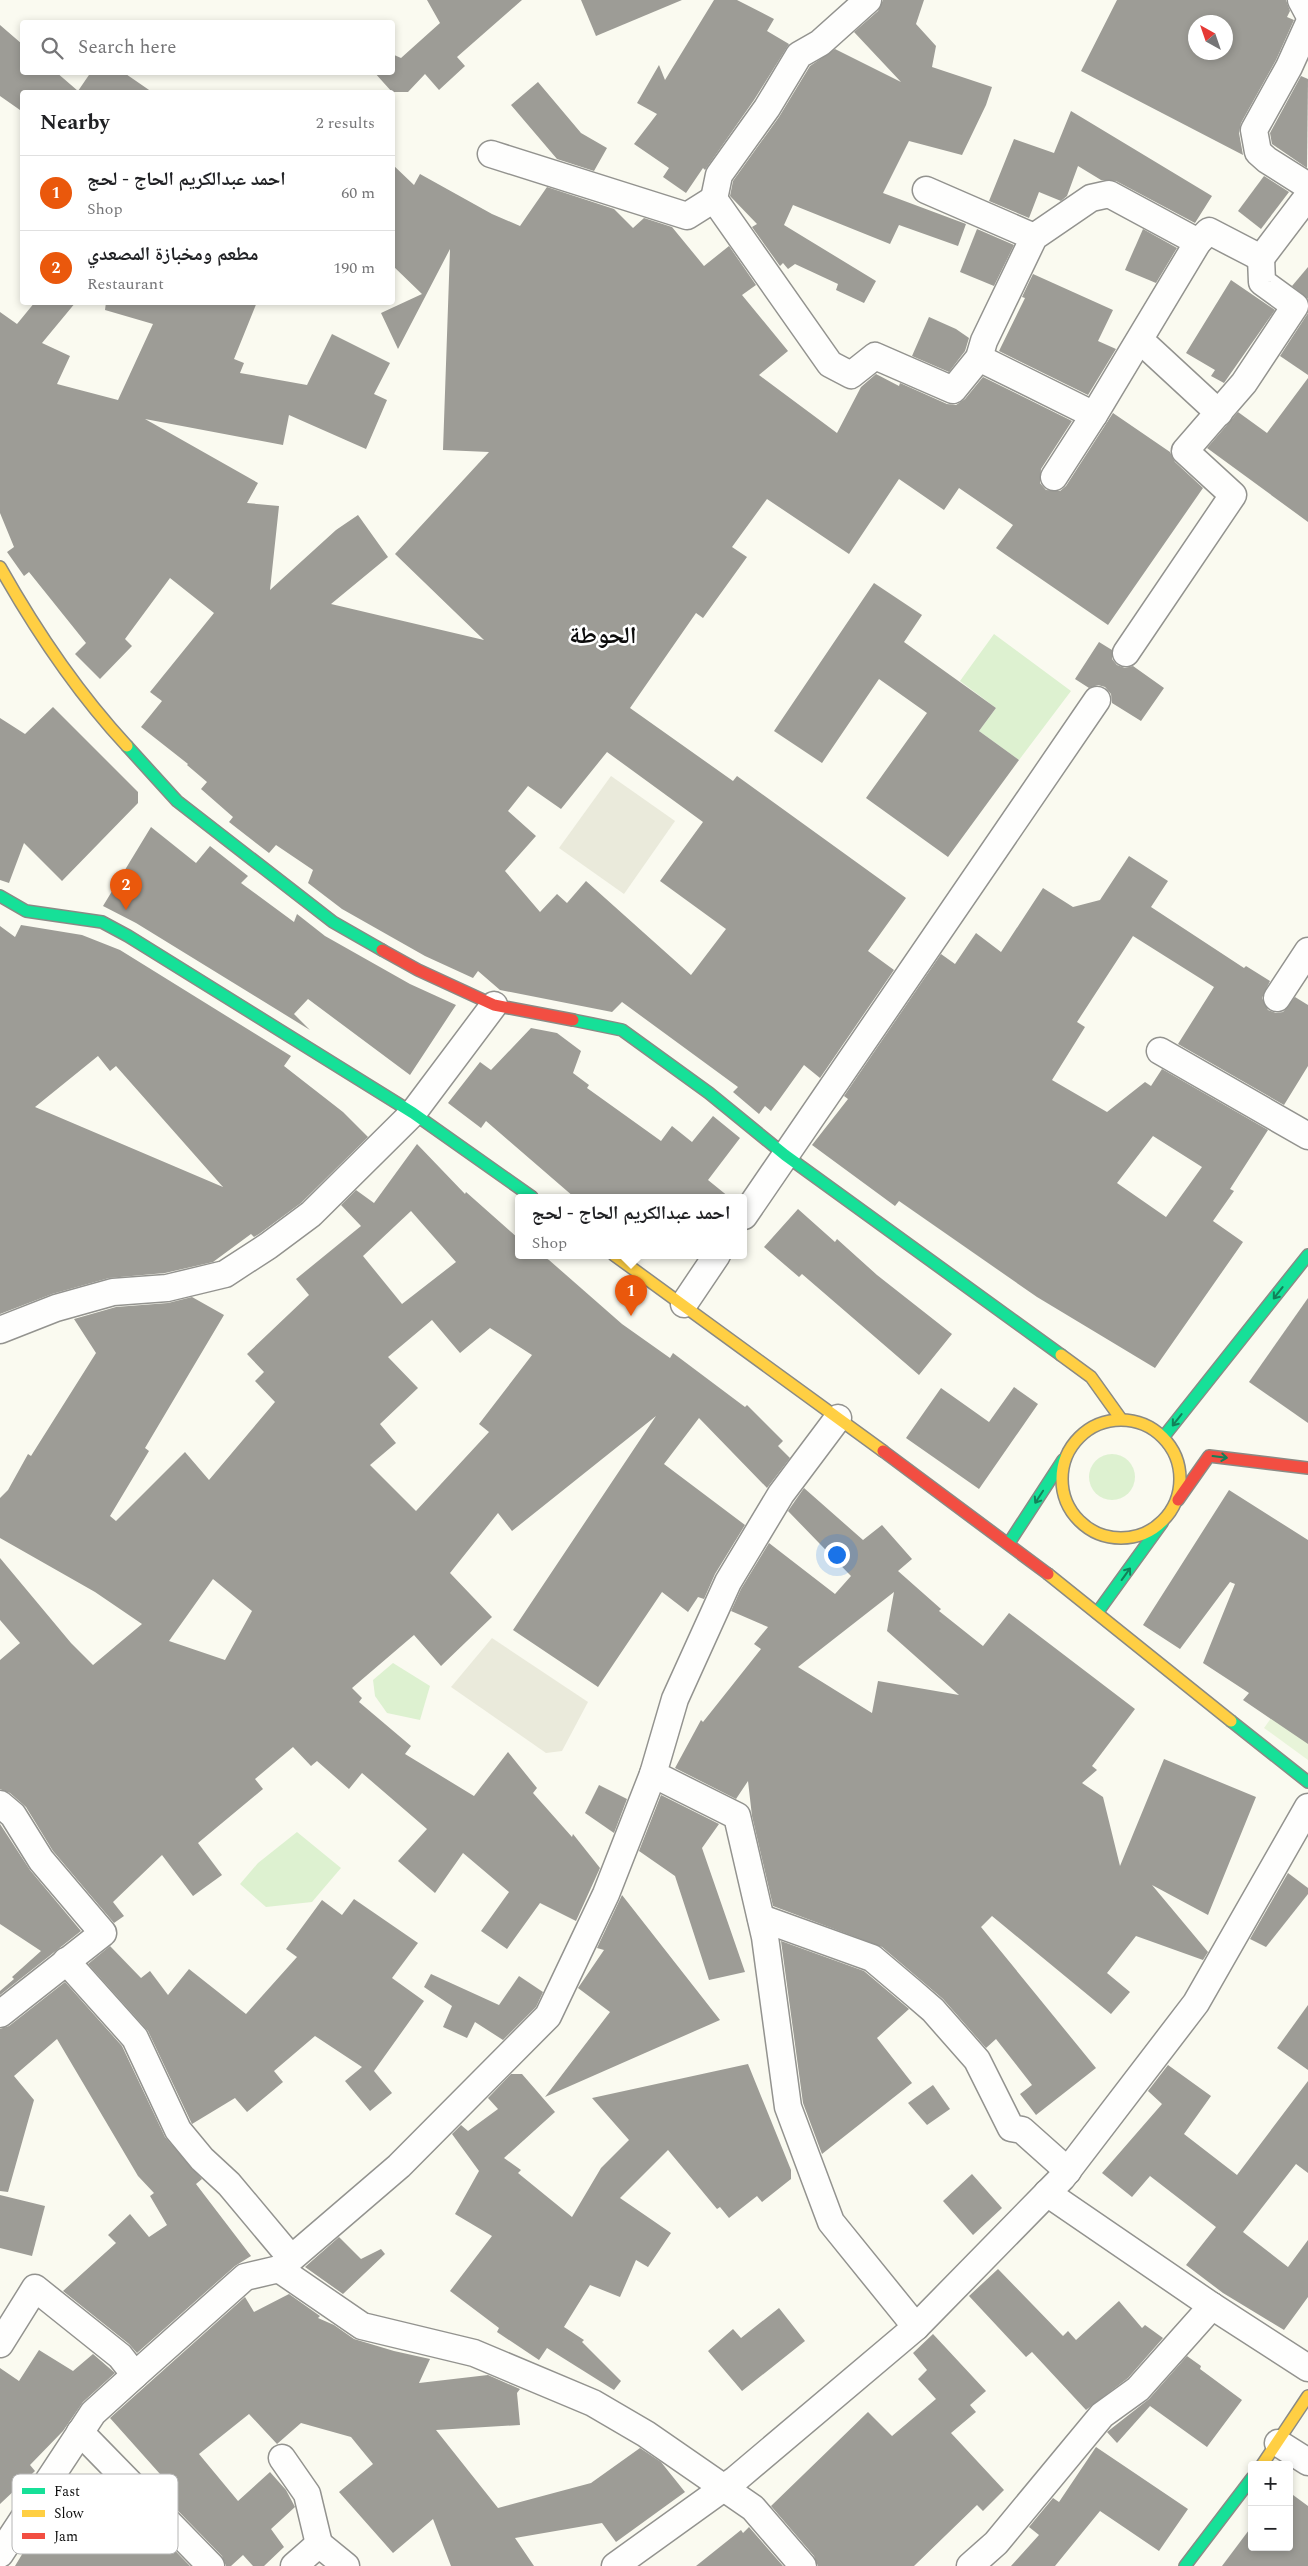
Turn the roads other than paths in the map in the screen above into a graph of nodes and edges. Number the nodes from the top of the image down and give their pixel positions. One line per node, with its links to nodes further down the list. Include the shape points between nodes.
1 (868, 0): 9 (street, via 820,43 800,55 719,175)
2 (1301, 0): 3 (street)
3 (1308, 13)
4 (1308, 25): 6 (street, via 1254,130 1258,152)
5 (491, 154): 9 (street, via 687,216)
6 (1308, 186)
7 (926, 190): 10 (street)
8 (1308, 196): 12 (street)
9 (714, 199): 14 (street, via 830,364 851,375 875,356 953,390)
10 (1034, 237): 11 (street, via 1091,198 1109,194); 14 (street)
11 (1198, 242): 12 (street, via 1208,231); 13 (street)
12 (1261, 258): 15 (street, via 1262,282 1295,306 1244,384)
13 (1140, 340): 15 (street); 16 (street)
14 (979, 358): 16 (street)
15 (1219, 412): 19 (street, via 1185,452 1233,495)
16 (1094, 415): 17 (street)
17 (1054, 477)
18 (0, 567): 24 (street, via 31,622 96,712 177,801 333,922 418,970)
19 (1126, 653)
20 (1097, 700): 28 (street)
21 (0, 896): 26 (street, via 26,910 102,922)
22 (1308, 951): 23 (street)
23 (1277, 998)
24 (494, 1005): 26 (street); 28 (street, via 622,1030 709,1093)
25 (1160, 1051): 27 (street)
26 (413, 1113): 29 (street); 35 (street, via 311,1214 225,1274 167,1288 113,1292 56,1308)
27 (1308, 1136)
28 (785, 1155): 30 (street); 37 (street, via 1091,1377)
29 (528, 1194)
30 (747, 1212)
31 (1308, 1255): 38 (street, one-way to 38)
32 (620, 1259): 34 (street)
33 (714, 1259): 34 (street)
34 (684, 1304): 36 (street)
35 (0, 1330)
36 (838, 1418): 43 (street); 45 (street, via 780,1494 728,1582 675,1699)
37 (1121, 1419): 38 (street, via 1144,1423); 39 (street, via 1098,1423 1078,1437)
38 (1165, 1435): 41 (street, via 1176,1455 1182,1478)
39 (1066, 1456): 42 (street, via 1061,1480 1066,1502 1079,1522 1098,1535 1122,1539 1145,1534); 43 (street, one-way to 43)
40 (1308, 1468): 41 (street, one-way to 40, via 1209,1456)
41 (1177, 1501): 42 (street)
42 (1164, 1521): 44 (street, one-way to 42)
43 (1009, 1543): 44 (street)
44 (1097, 1613): 46 (street)
45 (654, 1774): 49 (street, via 737,1816); 54 (street, via 606,1894 548,2016 399,2166)
46 (1308, 1782)
47 (0, 1804): 50 (street, via 13,1815 41,1860 104,1933)
48 (1308, 1807): 52 (street, via 1196,2003)
49 (761, 1918): 52 (street, via 872,1958 934,2010 977,2060 1011,2128 1022,2130); 56 (street, via 788,2107 831,2222)
50 (66, 1961): 51 (street); 54 (street, via 135,2038 178,2130 229,2184)
51 (0, 2014)
52 (1068, 2171): 53 (street)
53 (1047, 2193): 55 (street); 56 (street)
54 (285, 2263): 59 (street, via 245,2277); 69 (street, via 362,2326 474,2353 593,2403 646,2434)
55 (1212, 2306): 58 (street); 79 (street, via 1138,2388 1102,2415 996,2543)
56 (916, 2328): 69 (street)
57 (0, 2344): 59 (street, via 35,2288 120,2356)
58 (1308, 2368)
59 (135, 2375): 61 (street, via 92,2413)
60 (1308, 2396): 62 (street)
61 (80, 2432): 66 (street); 67 (street)
62 (1278, 2443): 64 (street); 65 (street)
63 (282, 2458): 72 (street, via 307,2494)
64 (1265, 2461)
65 (1308, 2462)
66 (52, 2474)
67 (121, 2474)
68 (1248, 2483): 80 (street)
69 (724, 2488): 77 (street); 78 (street, via 753,2508)
70 (178, 2531): 74 (street)
71 (12, 2536): 73 (street)
72 (319, 2544): 75 (street); 76 (street)
73 (0, 2554)
74 (212, 2566)
75 (294, 2566)
76 (346, 2566)
77 (615, 2566)
78 (803, 2566)
79 (970, 2566)
80 (1185, 2566)

